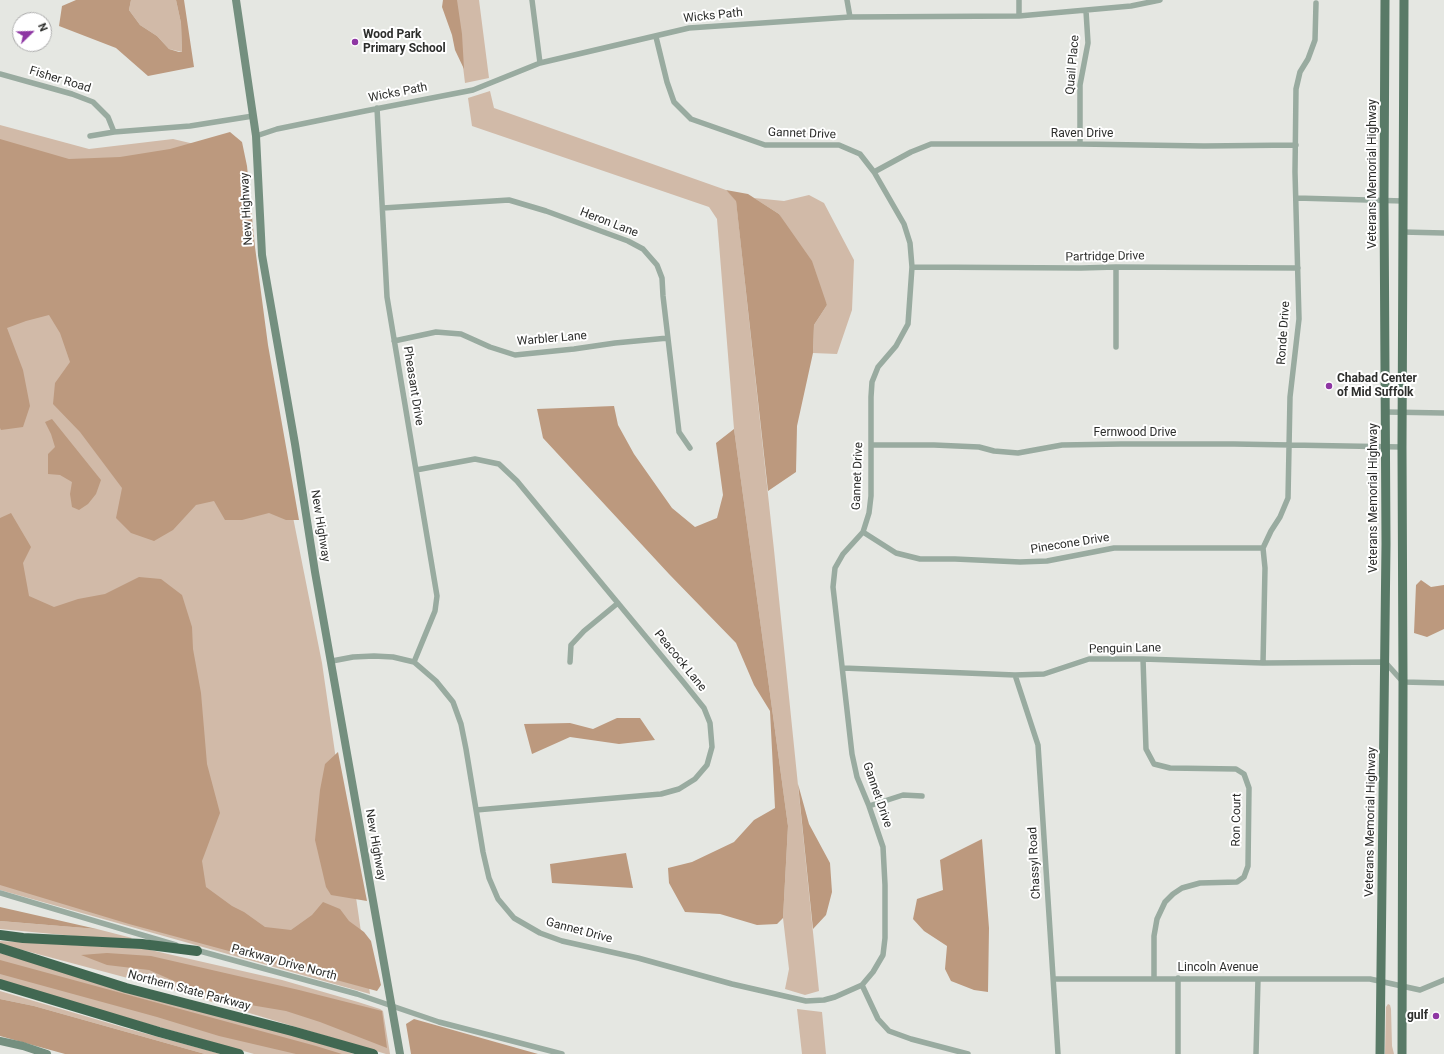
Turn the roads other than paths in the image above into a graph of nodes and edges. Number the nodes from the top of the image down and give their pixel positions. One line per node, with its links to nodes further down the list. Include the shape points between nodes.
1 (236, 0): 17 (street, New Highway)
2 (532, 0): 14 (street)
3 (847, 0): 12 (street)
4 (1019, 0): 11 (street)
5 (1160, 0): 8 (street, Wicks Path)
6 (1385, 0): 25 (main road, Veterans Memorial Highway)
7 (1404, 0): 26 (main road)
8 (1131, 3): 10 (street, Wicks Path)
9 (1316, 4): 22 (street, Ronde Drive, via 1315,40 1300,72 1296,89)
10 (1086, 11): 11 (street, Wicks Path); 21 (street, Quail Place, via 1088,44 1080,85)
11 (1019, 16): 12 (street, Wicks Path)
12 (850, 17): 13 (street, Wicks Path, via 689,28)
13 (656, 37): 14 (street, Wicks Path); 23 (street, Gannet Drive, via 666,82 674,102 691,119 765,145 839,145 860,154)
14 (540, 63): 16 (street, Wicks Path, via 473,90)
15 (0, 74): 18 (street, Fisher Road, via 93,102 108,117)
16 (377, 108): 20 (street, Wicks Path, via 277,129); 27 (street, Pheasant Drive)
17 (253, 116): 18 (street, via 190,126); 20 (street, New Highway)
18 (114, 132): 19 (street)
19 (90, 136)
20 (256, 136): 49 (street, New Highway, via 262,255)
21 (1080, 144): 22 (street, Raven Drive); 23 (street, Raven Drive, via 931,144)
22 (1296, 145): 24 (street, Ronde Drive)
23 (874, 172): 30 (street, Gannet Drive, via 904,224 910,243)
24 (1296, 198): 25 (street); 32 (street, Ronde Drive)
25 (1384, 200): 26 (street); 36 (main road, Veterans Memorial Highway)
26 (1403, 201): 28 (main road)
27 (383, 208): 33 (street, Heron Lane, via 509,200 628,241 644,249 657,265 662,278); 34 (street, Pheasant Drive, via 387,297)
28 (1402, 232): 29 (street); 37 (main road)
29 (1444, 233)
30 (912, 266): 31 (street, Partridge Drive); 40 (street, Gannet Drive, via 908,324 896,346 878,367 872,382)
31 (1116, 267): 32 (street, Partridge Drive); 35 (street)
32 (1298, 268): 39 (street, Ronde Drive, via 1298,319 1290,397)
33 (668, 338): 34 (street, Warbler Lane, via 515,355 461,334 436,332); 43 (street, Heron Lane, via 679,432)
34 (394, 340): 44 (street, Pheasant Drive)
35 (1116, 347)
36 (1386, 412): 37 (street); 41 (main road, Veterans Memorial Highway)
37 (1402, 412): 38 (street); 42 (main road)
38 (1444, 413)
39 (1289, 444): 40 (street, Fernwood Drive, via 1062,445 1018,453 979,447); 41 (street, Fernwood Drive); 46 (street, Ronde Drive, via 1288,498)
40 (871, 445): 45 (street, Gannet Drive, via 871,496)
41 (1386, 447): 42 (street, Fernwood Drive); 52 (main road, Veterans Memorial Highway)
42 (1402, 447): 56 (main road)
43 (690, 448)
44 (416, 470): 47 (street, Peacock Lane, via 475,458 499,464 517,480); 50 (street, Pheasant Drive, via 437,596 435,612)
45 (863, 532): 46 (street, Pinecone Drive, via 896,553 920,559 1020,562 1047,561 1114,548); 54 (street, Gannet Drive, via 843,554 835,568 833,587)
46 (1263, 548): 53 (street)
47 (618, 603): 51 (street, via 571,645); 60 (street, Peacock Lane, via 704,708 710,723 712,747 707,765 696,779 679,789 661,794)
48 (1143, 659): 53 (street, Penguin Lane); 55 (street, Penguin Lane, via 1089,659 1044,674); 67 (street, Ron Court, via 1146,749 1154,764 1170,768 1236,769 1244,774 1249,788 1248,866 1244,877 1237,882 1200,883 1182,888 1165,902 1157,920 1154,936)
49 (332, 661): 50 (street, Gannet Drive, via 374,656); 74 (street, New Highway)
50 (414, 662): 60 (street, Gannet Drive, via 436,681 453,702 464,736)
51 (570, 662)
52 (1385, 662): 53 (street, Penguin Lane); 56 (street); 70 (main road, Veterans Memorial Highway)
53 (1263, 663)
54 (842, 668): 55 (street, Penguin Lane); 59 (street, Gannet Drive, via 852,754 857,777)
55 (1015, 675): 66 (street, Chassyl Road, via 1038,745)
56 (1403, 682): 57 (street); 73 (main road)
57 (1444, 683)
58 (922, 796): 59 (street, via 903,795)
59 (869, 806): 72 (street, Gannet Drive, via 883,847 885,938 883,955)
60 (476, 810): 72 (street, Gannet Drive, via 489,878 498,899 514,918 540,933 562,941 806,1001 835,997)
61 (0, 893): 64 (street, Parkway Drive North)
62 (0, 935): 64 (highway)
63 (0, 948): 78 (highway, Northern State Parkway, via 126,988)
64 (197, 950): 74 (street, Parkway Drive North)
65 (1178, 978): 67 (street, Lincoln Avenue); 68 (street, Lincoln Avenue); 83 (street)
66 (1054, 979): 67 (street, Lincoln Avenue); 82 (street, Chassyl Road)
67 (1154, 979)
68 (1258, 979): 70 (street, Lincoln Avenue); 84 (street)
69 (1444, 980): 73 (street, Lincoln Avenue, via 1420,990)
70 (1381, 981): 73 (street, Lincoln Avenue); 85 (main road, Veterans Memorial Highway)
71 (0, 984): 77 (highway)
72 (862, 984): 81 (street, via 878,1019 889,1031)
73 (1402, 986): 86 (main road)
74 (390, 1004): 79 (street, New Highway); 80 (street, Parkway Drive North, via 439,1022)
75 (0, 1041): 76 (street)
76 (47, 1054)
77 (240, 1054)
78 (373, 1054)
79 (400, 1054)
80 (562, 1054)
81 (968, 1054)
82 (1058, 1054)
83 (1178, 1054)
84 (1256, 1054)
85 (1380, 1054)
86 (1402, 1054)

